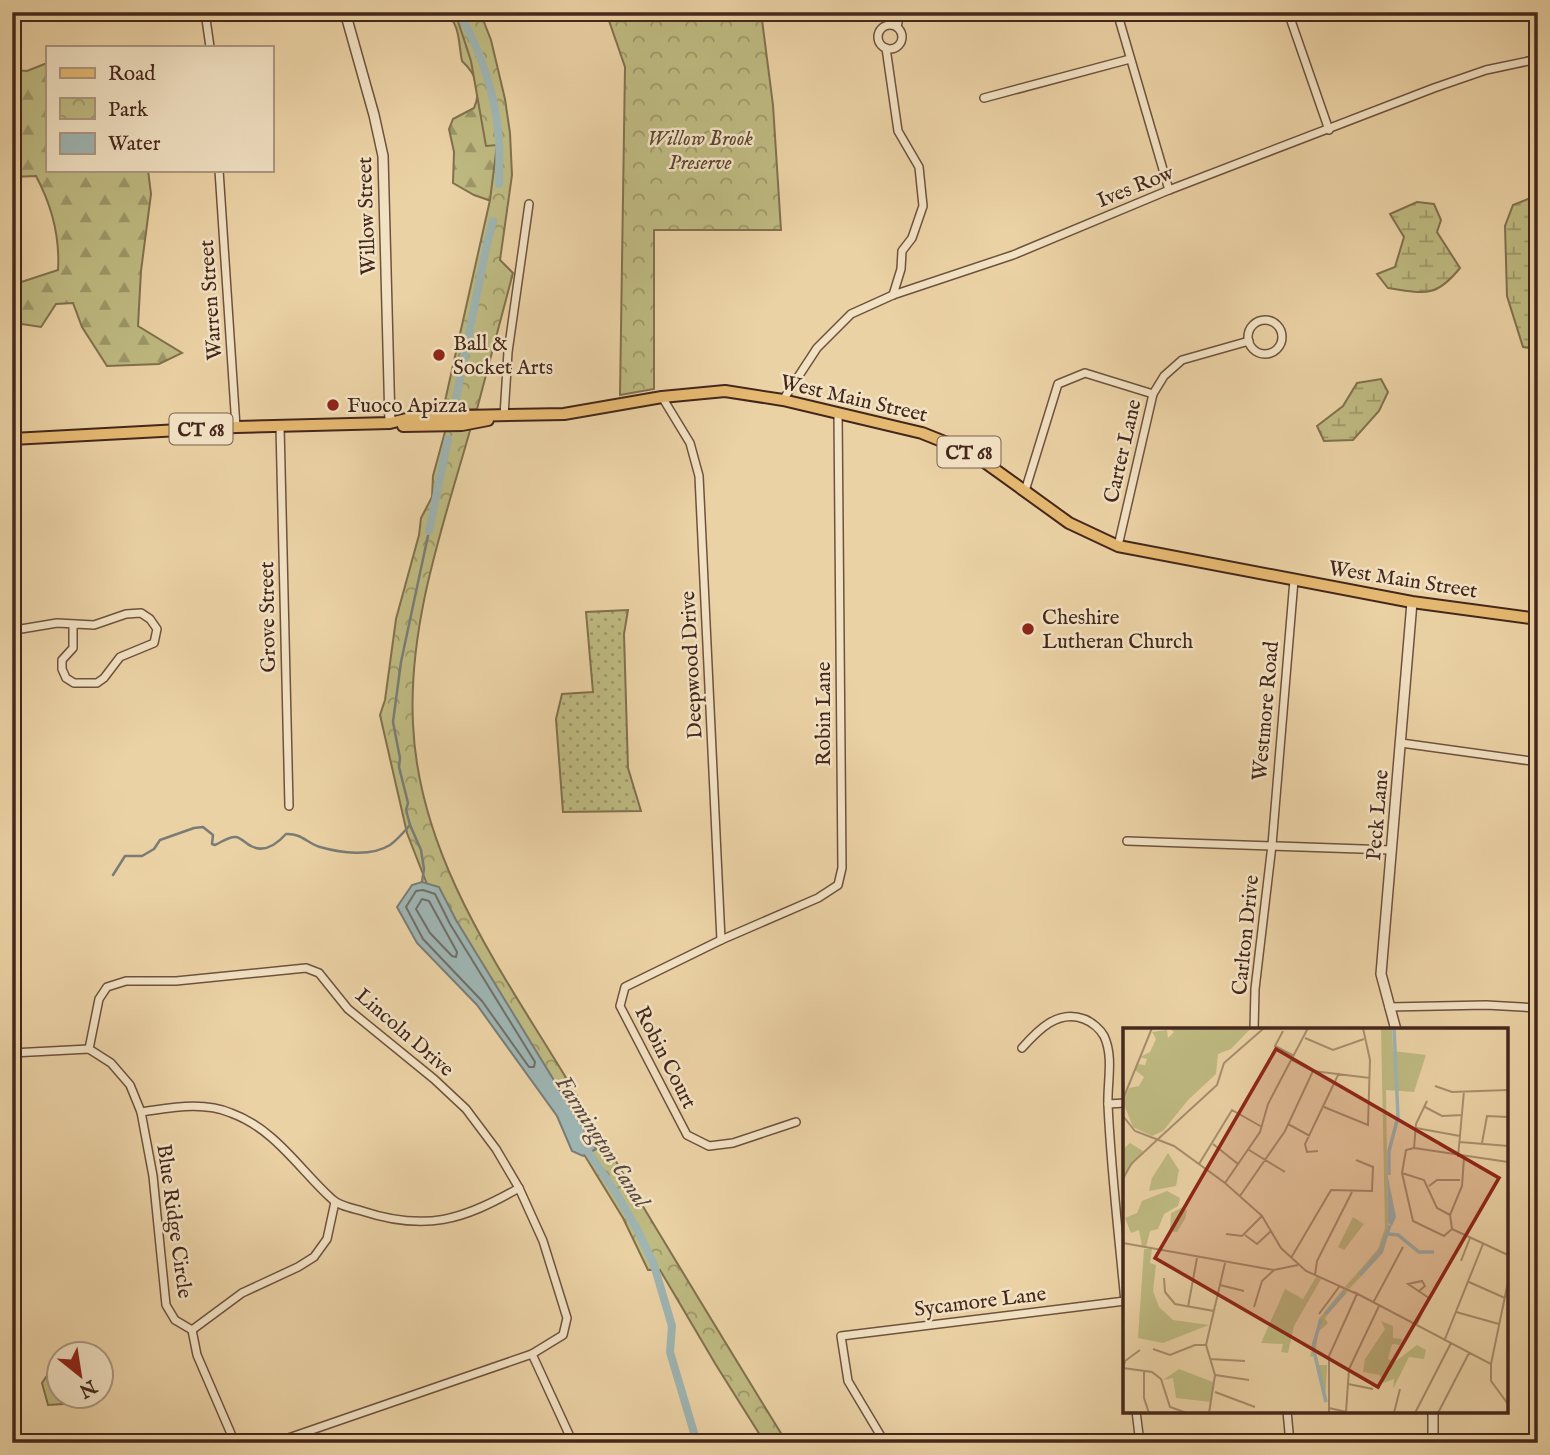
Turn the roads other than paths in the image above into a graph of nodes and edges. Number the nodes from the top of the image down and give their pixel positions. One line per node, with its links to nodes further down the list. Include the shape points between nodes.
1 (205, 12): 7 (street)
2 (345, 12): 23 (street, Willow Street, via 383,156)
3 (900, 12): 6 (street)
4 (1117, 12): 9 (street)
5 (1288, 12): 12 (street)
6 (897, 27): 8 (street, via 901,41); 8 (street, via 880,31 879,41)
7 (210, 46)
8 (886, 48): 16 (street, via 898,131 919,167 923,206 912,238 902,251)
9 (1130, 59): 11 (street); 14 (street)
10 (1538, 59): 12 (street, Ives Row, via 1486,70)
11 (984, 99)
12 (1329, 130): 14 (street, Ives Row)
13 (219, 172): 25 (street, Warren Street)
14 (1169, 190): 16 (street, Ives Row, via 1013,256)
15 (529, 205): 22 (street, via 508,352)
16 (893, 295): 20 (street, Ives Row, via 851,314 817,348)
17 (1249, 341): 17 (street, Carter Lane, via 1252,326 1261,320 1277,324 1282,334 1280,345 1272,352 1261,353); 18 (street, Carter Lane, via 1182,360)
18 (1153, 394): 27 (street, via 1085,373 1058,384); 28 (street, Carter Lane)
19 (662, 397): 20 (main road, West Main Street / CT 68, via 725,391); 22 (main road, West Main Street / CT 68, via 564,414); 40 (street, Deepwood Drive, via 690,443 699,476)
20 (783, 400): 21 (main road, West Main Street / CT 68)
21 (838, 413): 27 (main road, West Main Street / CT 68, via 939,439 972,453); 40 (street, Robin Lane, via 842,868 838,885 818,898)
22 (504, 416): 23 (main road, West Main Street / CT 68, via 451,426)
23 (390, 423): 24 (main road, West Main Street / CT 68)
24 (279, 426): 25 (main road, West Main Street / CT 68); 36 (street, Grove Street)
25 (236, 427): 26 (main road, West Main Street / CT 68)
26 (12, 439)
27 (1025, 491): 28 (main road, West Main Street / CT 68, via 1069,523)
28 (1118, 546): 29 (main road, West Main Street / CT 68)
29 (1294, 580): 30 (main road, West Main Street / CT 68); 38 (street, Westmore Road)
30 (1412, 602): 31 (main road, West Main Street / CT 68); 34 (street, Peck Lane)
31 (1538, 619)
32 (73, 626): 32 (street, via 141,613 157,629 154,643 120,657 104,678 89,684 74,683 62,669 62,660 73,649); 33 (street)
33 (12, 627)
34 (1401, 743): 35 (street); 39 (street, Peck Lane)
35 (1538, 762)
36 (289, 806)
37 (1127, 841): 38 (street)
38 (1272, 845): 39 (street); 43 (street, Carlton Drive)
39 (1391, 850): 41 (street, Peck Lane, via 1381,974)
40 (721, 940): 51 (street, Robin Court, via 625,987 620,1006 687,1135 709,1146)
41 (1390, 1007): 42 (street); 44 (street, Peck Lane)
42 (1538, 1008)
43 (1254, 1028)
44 (1395, 1028)
45 (1022, 1048): 49 (street, via 1055,1019 1075,1016 1091,1021 1103,1034 1109,1051)
46 (89, 1049): 47 (street); 50 (street, Blue Ridge Circle, via 111,1063 130,1085); 52 (street, Lincoln Drive, via 99,999 107,987 126,981 176,981 306,968 319,973 348,1009 466,1109)
47 (12, 1053)
48 (1123, 1103): 49 (street)
49 (1108, 1104): 54 (street)
50 (141, 1112): 53 (street, via 188,1105 229,1111 277,1142); 56 (street, Blue Ridge Circle, via 153,1176 166,1305 175,1320)
51 (796, 1122)
52 (519, 1188): 53 (street, via 480,1210 450,1219 382,1217); 57 (street, Lincoln Drive, via 543,1241 567,1318 563,1335)
53 (335, 1202): 56 (street, Blue Ridge Circle, via 327,1239 314,1257 242,1293)
54 (1123, 1279)
55 (1123, 1302): 64 (street, Sycamore Lane, via 841,1336 848,1381)
56 (192, 1330): 62 (street, via 197,1355)
57 (532, 1354): 61 (street, Lincoln Drive); 63 (street)
58 (1136, 1413): 65 (street)
59 (1287, 1413): 66 (street)
60 (1433, 1413): 67 (street)
61 (276, 1442)
62 (235, 1443)
63 (573, 1443)
64 (885, 1443)
65 (1140, 1443)
66 (1290, 1443)
67 (1433, 1443)

